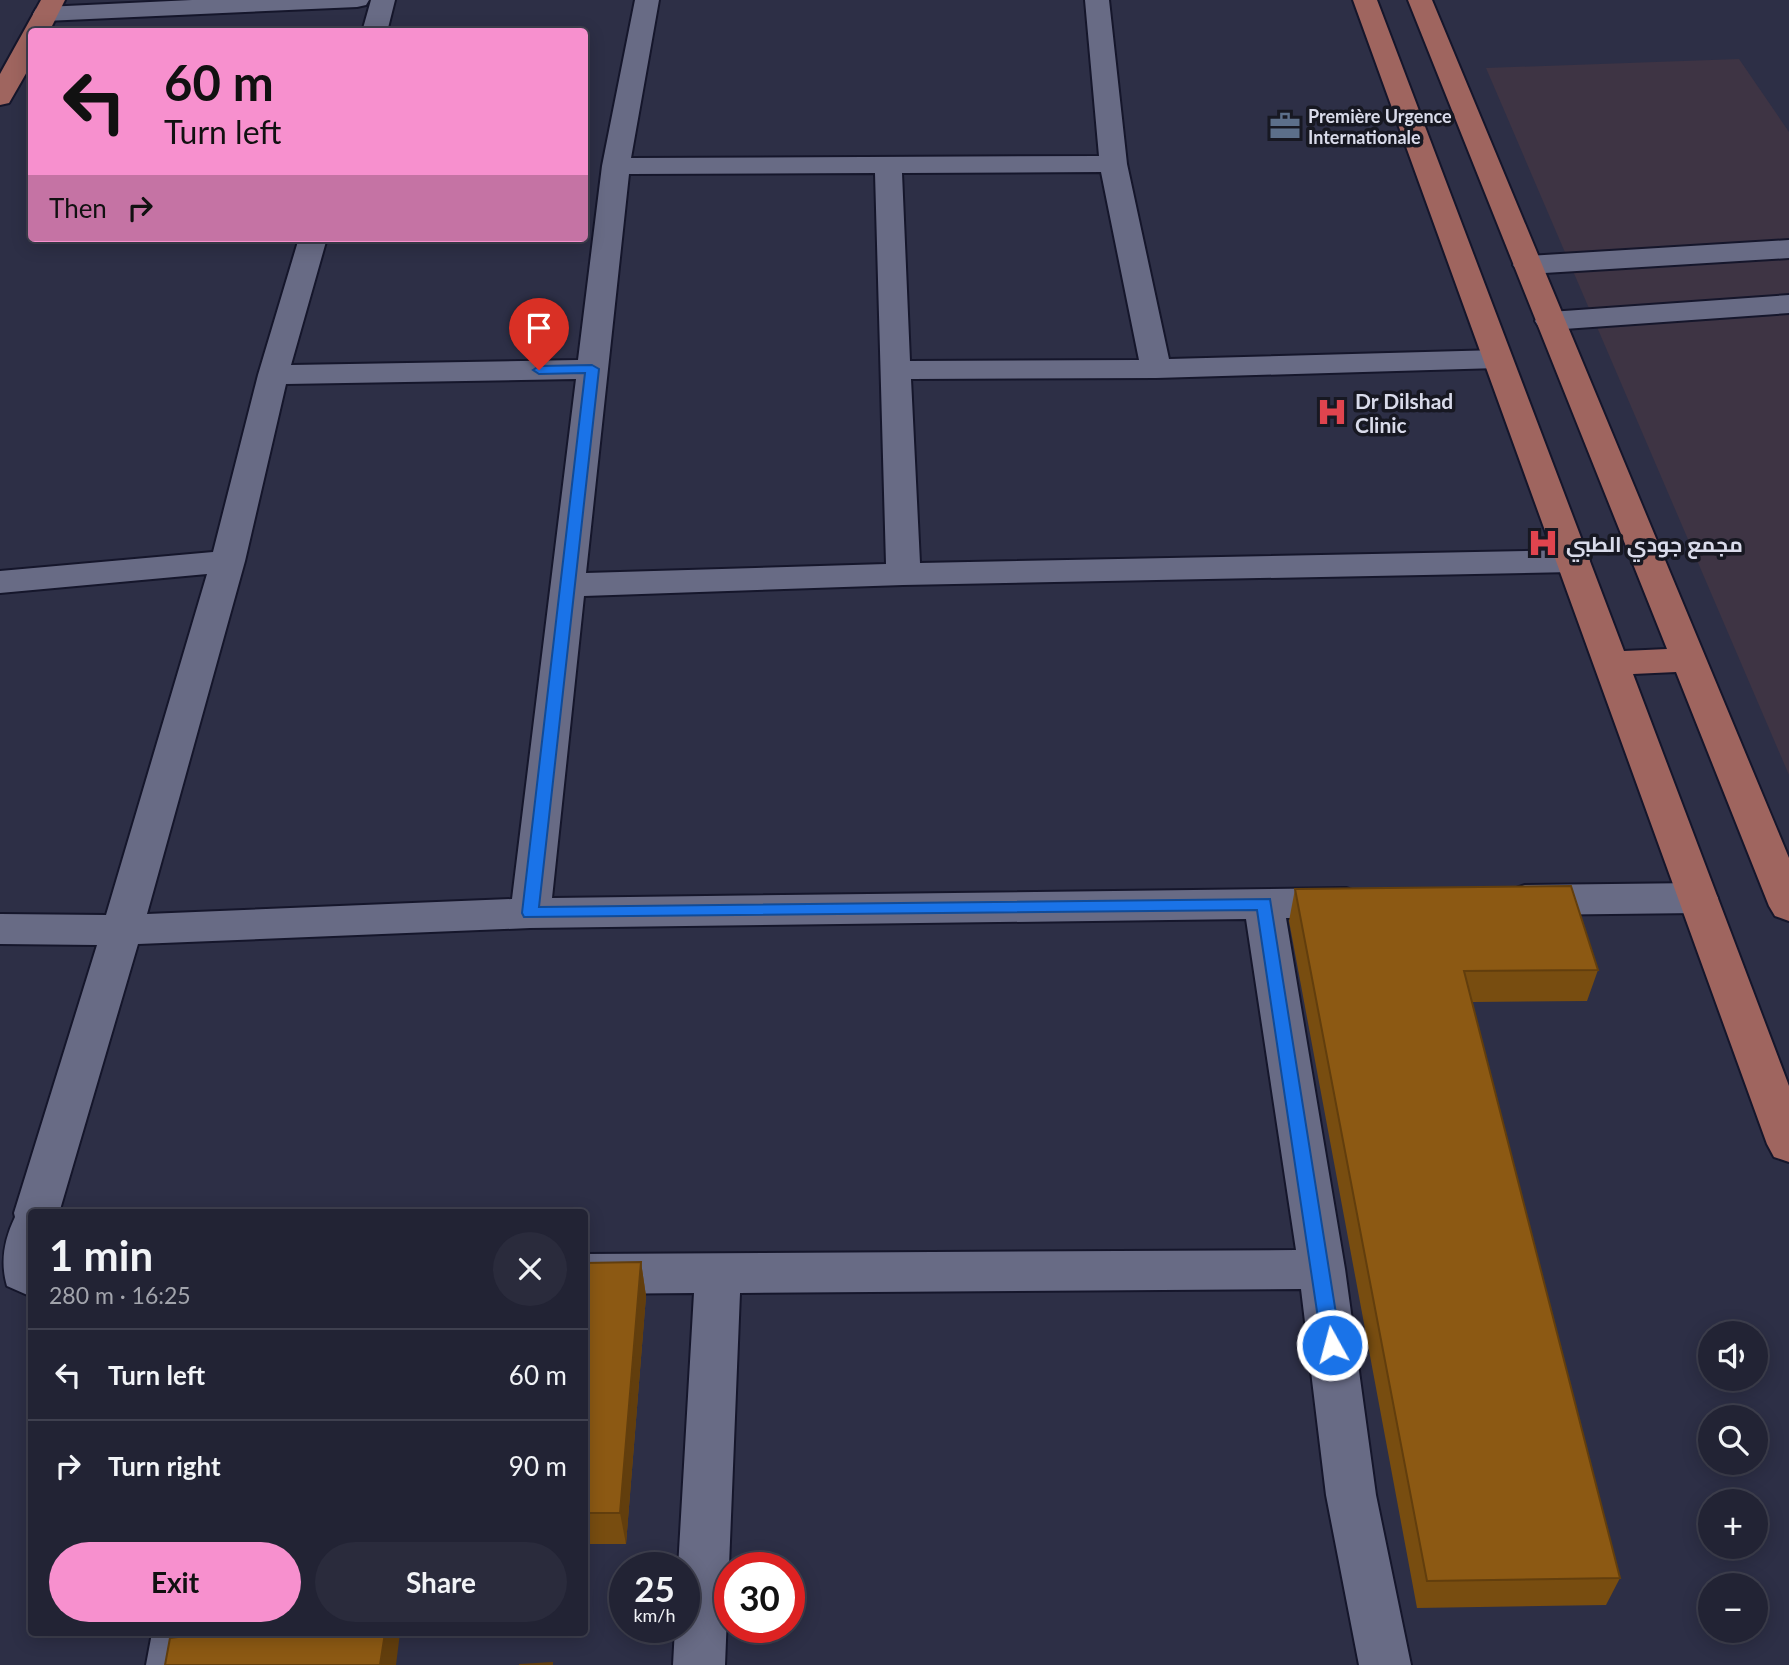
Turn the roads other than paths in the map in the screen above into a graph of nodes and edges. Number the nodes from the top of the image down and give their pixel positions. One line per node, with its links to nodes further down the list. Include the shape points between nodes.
1 (336, 0): 2 (street); 8 (street)
2 (357, 0)
3 (383, 0): 9 (street)
4 (647, 0): 14 (street)
5 (1097, 0): 13 (street)
6 (1365, 0): 20 (main road)
7 (1420, 0): 17 (main road)
8 (44, 15)
9 (375, 28)
10 (28, 46): 11 (main road)
11 (0, 97)
12 (888, 164): 13 (street); 14 (street); 23 (street)
13 (1113, 164): 22 (street)
14 (615, 166): 21 (street)
15 (312, 242): 24 (street)
16 (1789, 249): 17 (street)
17 (1528, 265): 19 (main road)
18 (1789, 304): 19 (street)
19 (1550, 321): 30 (main road)
20 (1498, 359): 22 (street); 26 (main road)
21 (592, 369): 24 (street); 29 (street)
22 (1156, 369): 23 (street)
23 (895, 370): 27 (street)
24 (273, 375): 25 (street)
25 (228, 561): 28 (street); 39 (street)
26 (1573, 561): 27 (street); 31 (main road)
27 (903, 574): 29 (street)
28 (0, 582)
29 (568, 585): 37 (street)
30 (1689, 660): 31 (main road); 36 (main road)
31 (1611, 663): 32 (main road)
32 (1698, 898): 33 (street); 40 (main road)
33 (1494, 901)
34 (1386, 902): 35 (street)
35 (1264, 904): 37 (street); 42 (street)
36 (1789, 906)
37 (530, 913): 39 (street)
38 (0, 929): 39 (street)
39 (122, 930): 41 (street)
40 (1789, 1144)
41 (37, 1209)
42 (1322, 1269): 43 (street); 48 (street, via 1351,1495)
43 (718, 1273): 44 (street); 47 (street)
44 (588, 1274)
45 (178, 1636): 46 (street)
46 (173, 1665)
47 (699, 1665)
48 (1385, 1665)

